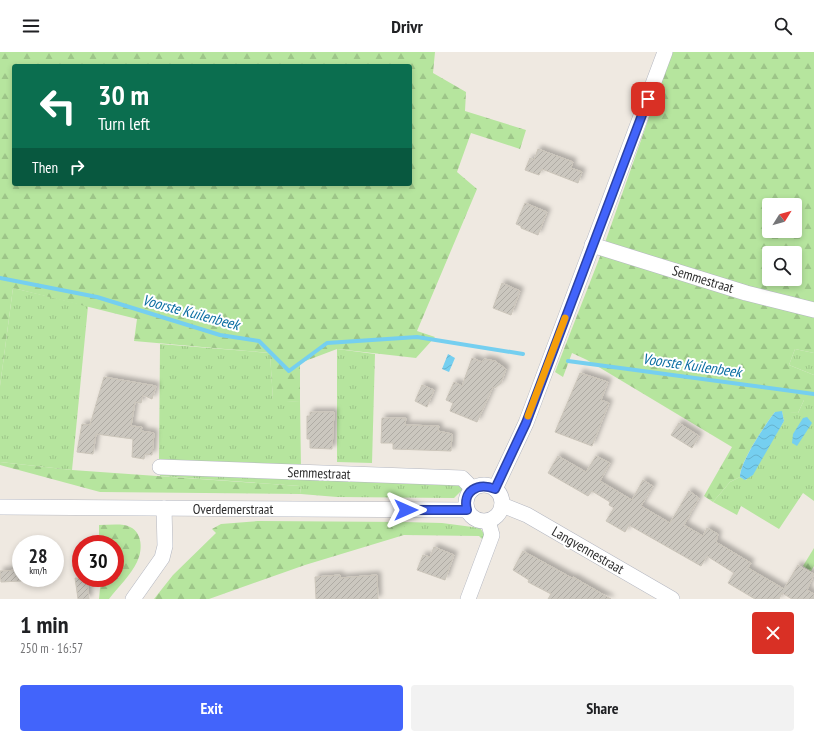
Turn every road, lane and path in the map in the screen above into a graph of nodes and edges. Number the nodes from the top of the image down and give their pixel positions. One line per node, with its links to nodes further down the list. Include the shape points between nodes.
1 (665, 52): 2 (street)
2 (592, 245): 3 (street, Semmestraat, via 746,293); 6 (street, via 526,423)
3 (814, 310)
4 (160, 467): 5 (street, Semmestraat, via 462,478)
5 (472, 489): 6 (street, via 487,486); 10 (street, via 466,499)
6 (495, 489): 7 (street, via 502,499)
7 (502, 505): 11 (street, via 495,518); 14 (street, Langvennestraat, via 527,515)
8 (0, 507): 9 (street, Overdemerstraat)
9 (164, 508): 10 (street, Overdemerstraat); 12 (street, via 165,546 162,558)
10 (467, 510): 11 (street, via 475,520)
11 (488, 521): 13 (street, via 492,535)
12 (133, 599)
13 (468, 599)
14 (672, 599)

